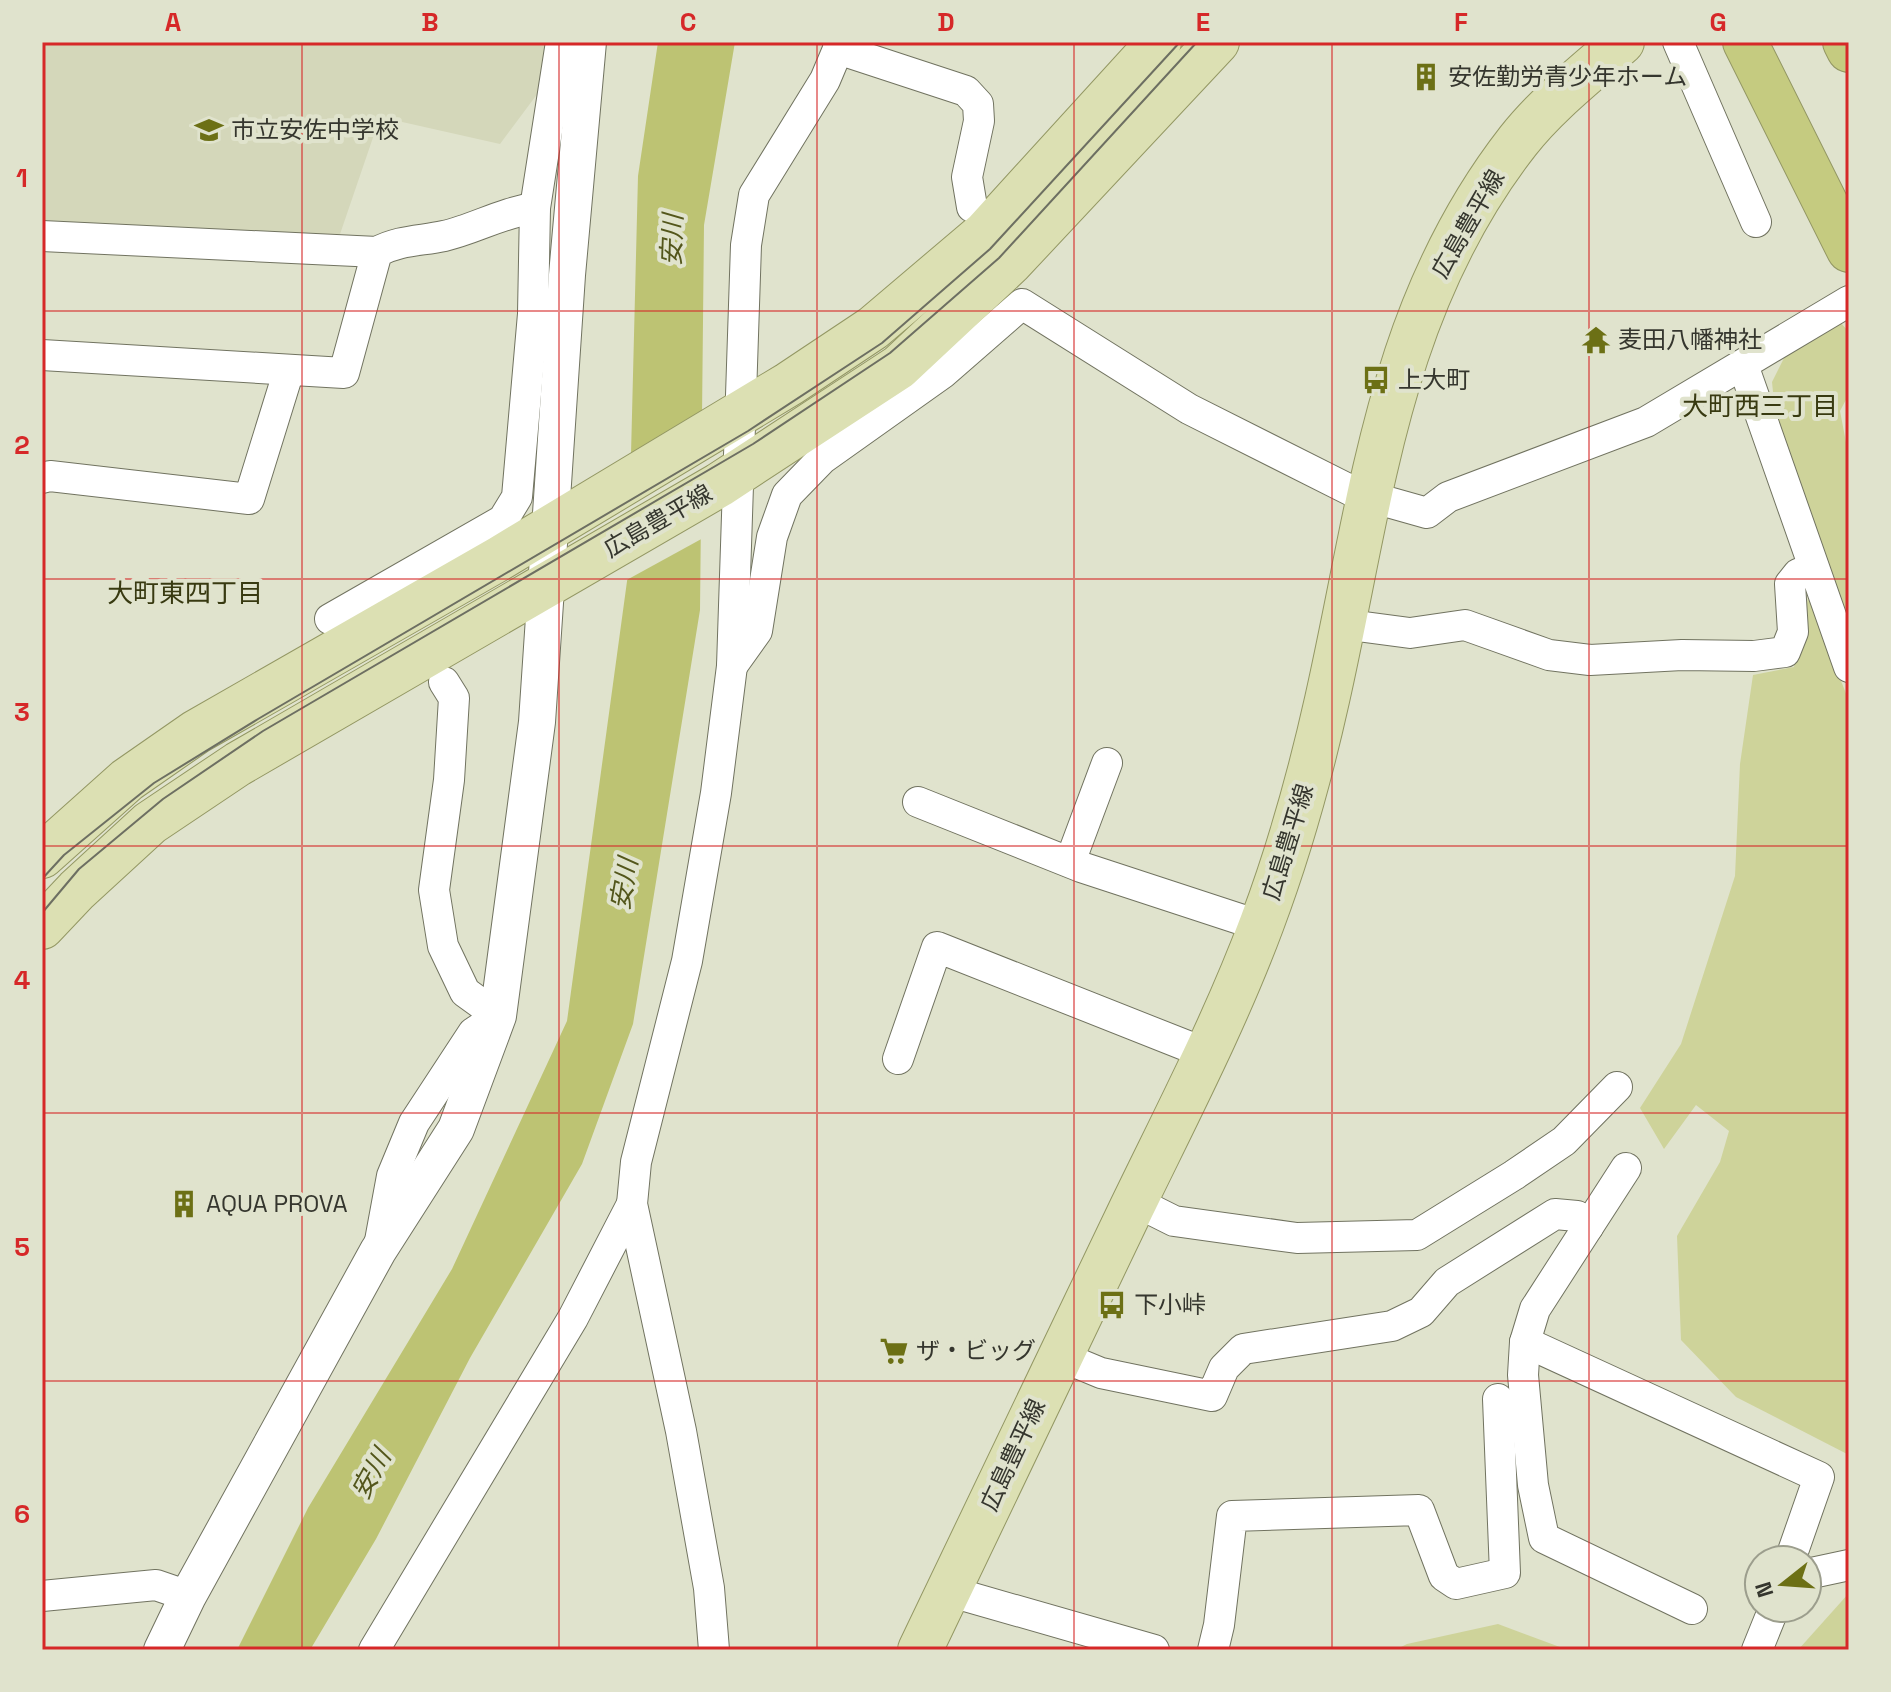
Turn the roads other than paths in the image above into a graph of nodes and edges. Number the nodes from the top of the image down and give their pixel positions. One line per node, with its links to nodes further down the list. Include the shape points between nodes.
1 (561, 42): 12 (street)
2 (588, 42): 25 (street, via 575,169)
3 (1159, 42): 21 (main road, 広島豊平線, via 985,233 873,328)
4 (1217, 42): 22 (main road, 広島豊平線, via 1010,263 899,367)
5 (1622, 42): 24 (main road, 広島豊平線, via 1520,138 1476,203 1439,271 1410,341)
6 (1678, 42): 13 (street)
7 (1745, 42): 15 (highway)
8 (1845, 42): 10 (highway)
9 (839, 46): 11 (street, via 966,91 978,104 967,177); 21 (street, via 825,80 754,195)
10 (1849, 50)
11 (972, 207)
12 (535, 208): 16 (street); 28 (street, via 533,314 517,497 503,520)
13 (1756, 222)
14 (42, 236): 16 (street)
15 (1849, 250)
16 (377, 252): 20 (street, via 344,373)
17 (1849, 301): 19 (street)
18 (42, 355): 20 (street)
19 (1743, 365): 24 (street, via 1646,422 1448,497 1427,513); 26 (street)
20 (289, 370): 23 (street, via 249,499 50,476)
21 (727, 421): 22 (street); 25 (main road, 広島豊平線)
22 (729, 478): 27 (main road, 広島豊平線); 30 (street)
23 (43, 486)
24 (1367, 497): 29 (main road, 広島豊平線); 30 (street, via 1189,409 1020,301 943,373 822,459 787,495 772,537 757,631)
25 (558, 522): 27 (street); 35 (main road, 広島豊平線, via 196,732 127,780)
26 (1812, 568): 29 (street, via 1790,584 1793,632 1785,652 1754,656 1590,660 1549,655 1465,625 1410,633); 31 (street)
27 (554, 581): 38 (main road, 広島豊平線, via 238,764 163,814); 39 (street)
28 (330, 619)
29 (1342, 624): 37 (main road, 広島豊平線, via 1296,823)
30 (732, 666): 45 (street, via 687,961 636,1162)
31 (1849, 667)
32 (444, 682): 39 (street, via 454,698 434,890 443,946 465,992)
33 (1107, 763): 36 (street)
34 (918, 802): 36 (street)
35 (42, 856)
36 (1070, 862): 37 (street)
37 (1261, 926): 40 (main road, 広島豊平線)
38 (42, 927)
39 (498, 1016): 55 (street, via 456,1129 378,1251)
40 (1205, 1053): 41 (street, via 937,947); 44 (main road, 広島豊平線)
41 (898, 1059)
42 (1617, 1087): 44 (street, via 1564,1141 1417,1235 1297,1238 1174,1221)
43 (1626, 1168): 46 (street)
44 (1134, 1201): 48 (main road, 広島豊平線)
45 (632, 1204): 59 (street, via 573,1318); 60 (street, via 681,1431 709,1588)
46 (1588, 1227): 47 (street, via 1535,1309); 48 (street, via 1577,1216 1555,1214 1447,1282 1421,1312 1392,1326 1243,1349 1224,1368 1212,1396 1101,1373)
47 (1525, 1342): 50 (street, via 1819,1477); 56 (street, via 1530,1454 1544,1538)
48 (1060, 1356): 53 (main road, 広島豊平線)
49 (1498, 1399): 63 (street, via 1505,1573 1456,1584 1444,1576 1419,1510 1232,1516)
50 (1796, 1544)
51 (1849, 1565): 52 (street)
52 (1823, 1571)
53 (948, 1591): 61 (main road, 広島豊平線); 62 (street)
54 (42, 1596): 55 (street, via 156,1585)
55 (188, 1596): 58 (street)
56 (1692, 1609)
57 (1768, 1624): 64 (street)
58 (162, 1650)
59 (374, 1650)
60 (714, 1650)
61 (920, 1650)
62 (1154, 1650)
63 (1213, 1650)
64 (1757, 1650)

